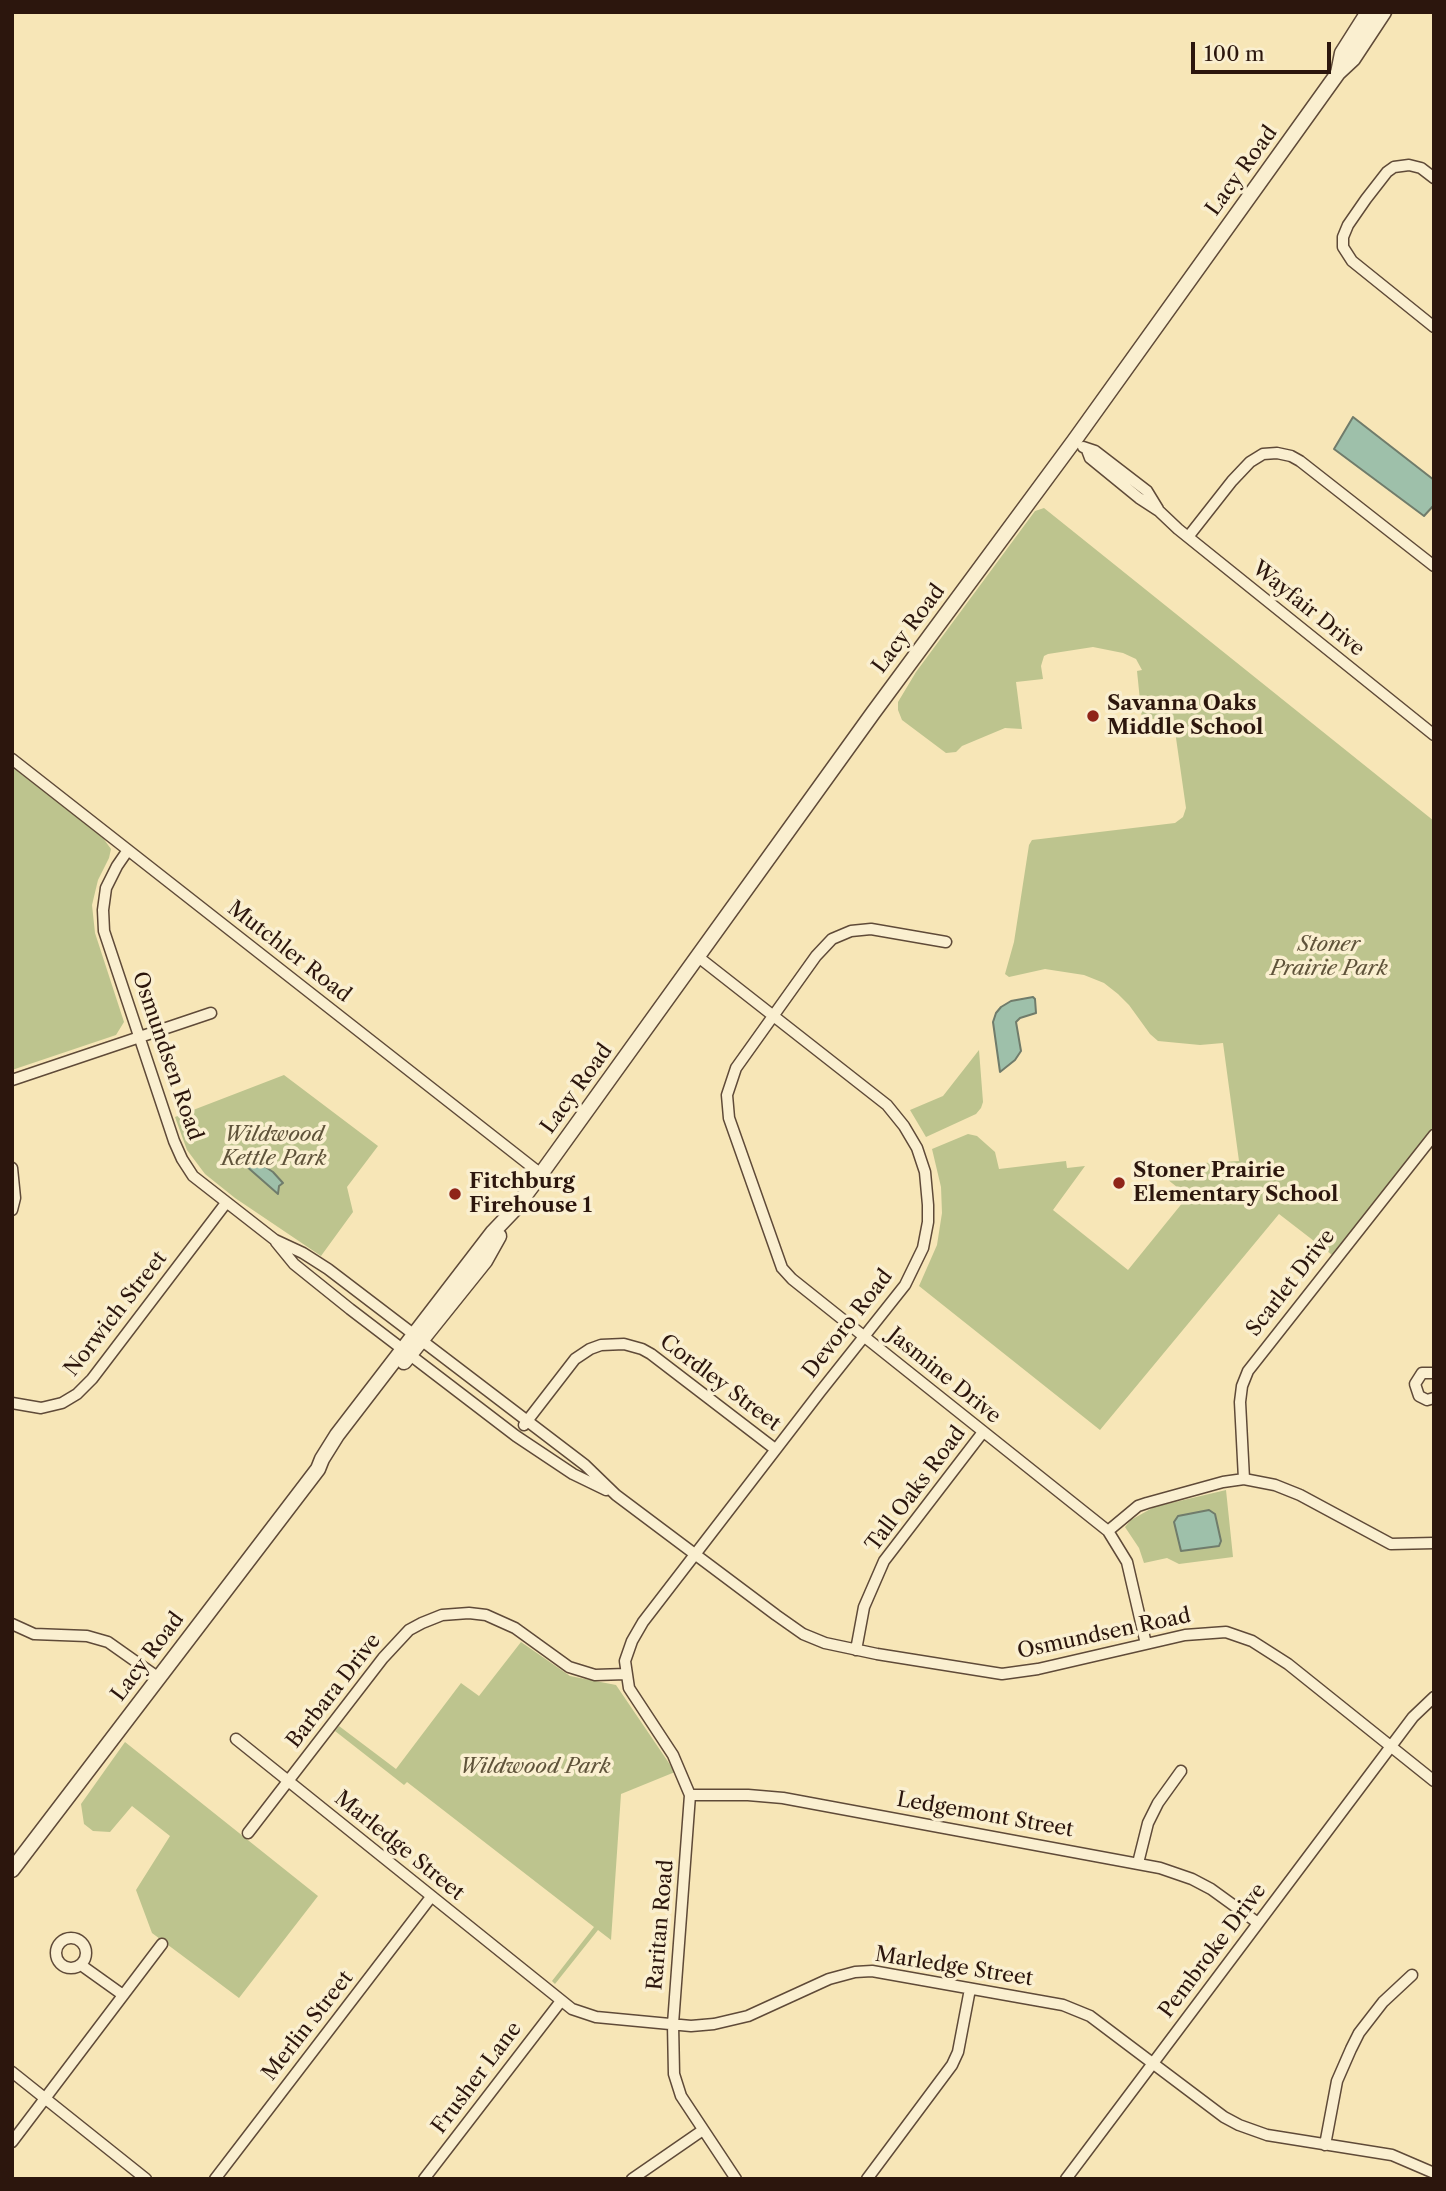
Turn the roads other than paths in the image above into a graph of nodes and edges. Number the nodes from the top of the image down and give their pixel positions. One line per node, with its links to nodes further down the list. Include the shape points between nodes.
1 (1368, 12): 3 (street, Lacy Road, via 1342,53)
2 (1384, 12): 3 (street, Lacy Road, via 1353,59)
3 (1338, 73): 6 (street, Lacy Road)
4 (1434, 178): 5 (street, via 1421,168 1402,164 1387,172 1343,237 1343,247 1359,268)
5 (1434, 327)
6 (1081, 446): 7 (street, Wayfair Drive, via 1095,451 1147,491 1159,511); 14 (street, Lacy Road, via 873,713)
7 (1188, 537): 9 (street, via 1250,462 1277,453 1300,461); 10 (street, Wayfair Drive)
8 (1433, 550): 9 (street)
9 (1430, 563)
10 (1434, 735)
11 (12, 759): 12 (street, Mutchler Road)
12 (128, 850): 17 (street, Osmundsen Road, via 106,888 103,920); 21 (street, Mutchler Road)
13 (946, 942): 16 (street, Jasmine Drive, via 871,929 842,934 816,956)
14 (698, 956): 16 (street, Devoro Road); 21 (street, Lacy Road)
15 (211, 1013): 17 (street)
16 (774, 1015): 27 (street, Jasmine Drive, via 729,1082 729,1118 782,1269); 27 (street, Devoro Road, via 887,1105 921,1158 929,1205 923,1248 905,1285)
17 (139, 1038): 18 (street); 22 (street, Osmundsen Road, via 181,1159)
18 (12, 1080)
19 (1434, 1135): 37 (street, Scarlet Drive, via 1248,1371 1240,1402)
20 (12, 1168): 23 (street)
21 (541, 1174): 28 (street, Lacy Road, via 493,1232)
22 (226, 1203): 24 (street, Osmundsen Road); 32 (street, Norwich Street, via 77,1395 41,1408)
23 (12, 1210)
24 (275, 1240): 25 (street, Osmundsen Road); 26 (street, Osmundsen Road, via 294,1264)
25 (349, 1285): 26 (street); 28 (street, Osmundsen Road)
26 (338, 1299): 29 (street, Osmundsen Road)
27 (865, 1337): 34 (street, Jasmine Drive); 36 (street, Devoro Road)
28 (418, 1338): 29 (street, Lacy Road); 33 (street, Osmundsen Road)
29 (407, 1351): 35 (street, Osmundsen Road); 46 (street, Lacy Road, via 337,1435 318,1469)
30 (1434, 1373): 31 (street, via 1422,1373 1415,1384 1419,1396)
31 (1434, 1398)
32 (12, 1403)
33 (526, 1422): 35 (street, Cordley Street); 36 (street, Cordley Street, via 575,1359 601,1345 624,1344 651,1354); 38 (street, Osmundsen Road, via 585,1465)
34 (983, 1432): 39 (street, Jasmine Drive); 44 (street, Tall Oaks Road, via 884,1561 864,1607)
35 (516, 1436): 38 (street, Osmundsen Road, via 573,1474)
36 (775, 1449): 41 (street, Devoro Road)
37 (1244, 1479): 39 (street, via 1138,1506); 40 (street, via 1300,1495 1391,1544)
38 (616, 1495): 41 (street, Osmundsen Road)
39 (1108, 1531): 43 (street, Jasmine Drive, via 1127,1562)
40 (1434, 1543)
41 (696, 1554): 44 (street, Osmundsen Road, via 803,1634); 45 (street, Devoro Road, via 643,1622 625,1661)
42 (12, 1624): 46 (street, via 34,1634 88,1636 108,1642)
43 (1146, 1644): 44 (street, Osmundsen Road, via 1002,1674); 49 (street, Osmundsen Road, via 1210,1632 1252,1641 1288,1664)
44 (856, 1650)
45 (626, 1674): 51 (street, Barbara Drive, via 595,1675 569,1667 515,1628 486,1615 442,1615 409,1630 398,1641); 53 (street, Raritan Road, via 635,1699 673,1755)
46 (159, 1678): 56 (street, Lacy Road)
47 (1434, 1697): 49 (street, Pembroke Drive)
48 (236, 1739): 51 (street, Marledge Street)
49 (1390, 1747): 52 (street, Osmundsen Road); 58 (street, Pembroke Drive)
50 (1181, 1771): 55 (street, via 1148,1823)
51 (288, 1781): 54 (street, Barbara Drive); 57 (street, Marledge Street)
52 (1434, 1781)
53 (690, 1795): 55 (street, Ledgemont Street, via 783,1798); 65 (street, Raritan Road)
54 (248, 1833)
55 (1138, 1863): 58 (street, Ledgemont Street, via 1192,1879)
56 (12, 1870)
57 (431, 1897): 64 (street, Marledge Street); 74 (street, Merlin Street)
58 (1258, 1923): 66 (street, Pembroke Drive)
59 (162, 1944): 63 (street)
60 (81, 1965): 63 (street)
61 (1412, 1975): 71 (street, via 1383,2001 1351,2049 1337,2081)
62 (970, 1989): 65 (street, Marledge Street, via 903,1975 855,1972 814,1984 726,2023); 66 (street, Marledge Street, via 1078,2009); 78 (street, via 952,2065)
63 (123, 1995): 68 (street)
64 (561, 2001): 65 (street, Marledge Street, via 596,2017); 75 (street, Frusher Lane)
65 (673, 2024): 69 (street, Raritan Road, via 674,2074 681,2096)
66 (1153, 2064): 71 (street, Marledge Street, via 1239,2125); 79 (street, Pembroke Drive)
67 (12, 2072): 68 (street)
68 (45, 2098): 70 (street); 73 (street)
69 (703, 2130): 76 (street); 77 (street, Raritan Road)
70 (12, 2142)
71 (1325, 2145): 72 (street, Marledge Street, via 1392,2155)
72 (1434, 2173)
73 (146, 2179)
74 (215, 2179)
75 (424, 2179)
76 (632, 2179)
77 (736, 2179)
78 (867, 2179)
79 (1066, 2179)

